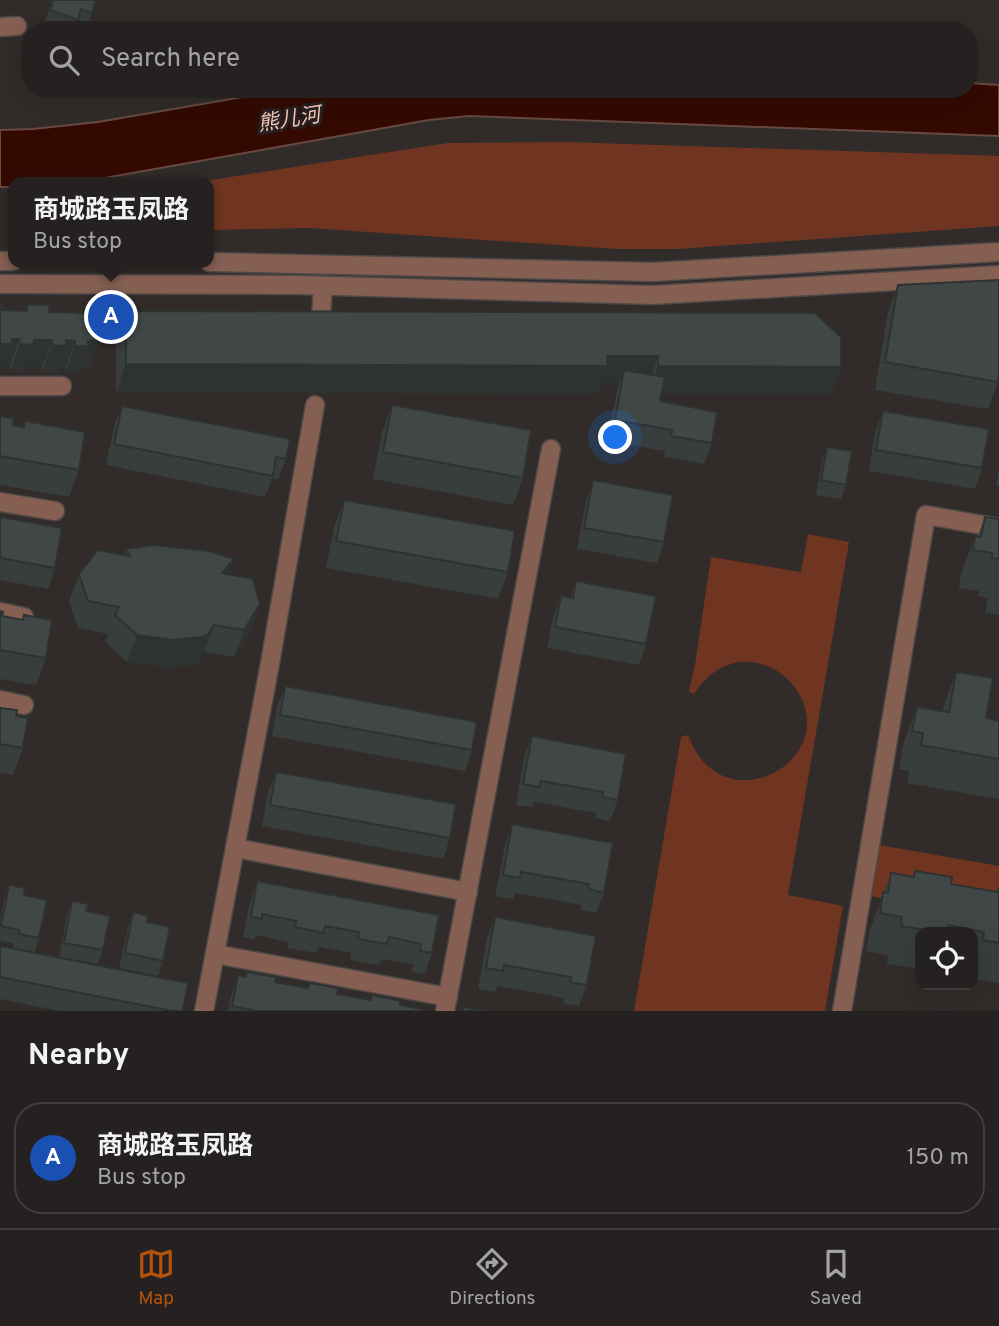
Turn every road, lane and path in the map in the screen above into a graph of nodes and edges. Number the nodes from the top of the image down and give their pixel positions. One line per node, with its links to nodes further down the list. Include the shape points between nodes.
1 (999, 252): 2 (street, via 653,272)
2 (214, 262)
3 (999, 275): 5 (street, via 653,295)
4 (0, 284): 5 (street)
5 (323, 286): 6 (street)
6 (320, 330)
7 (0, 386): 8 (street)
8 (62, 386)
9 (315, 405): 18 (street)
10 (551, 449): 19 (street)
11 (0, 502): 12 (street)
12 (55, 511)
13 (999, 528): 23 (street, via 926,515)
14 (0, 612): 15 (street)
15 (24, 617)
16 (0, 700): 17 (street)
17 (24, 705)
18 (235, 848): 19 (street); 20 (street)
19 (468, 892): 21 (street)
20 (215, 954): 21 (street); 22 (street)
21 (447, 1004)
22 (204, 1011)
23 (842, 1011)

